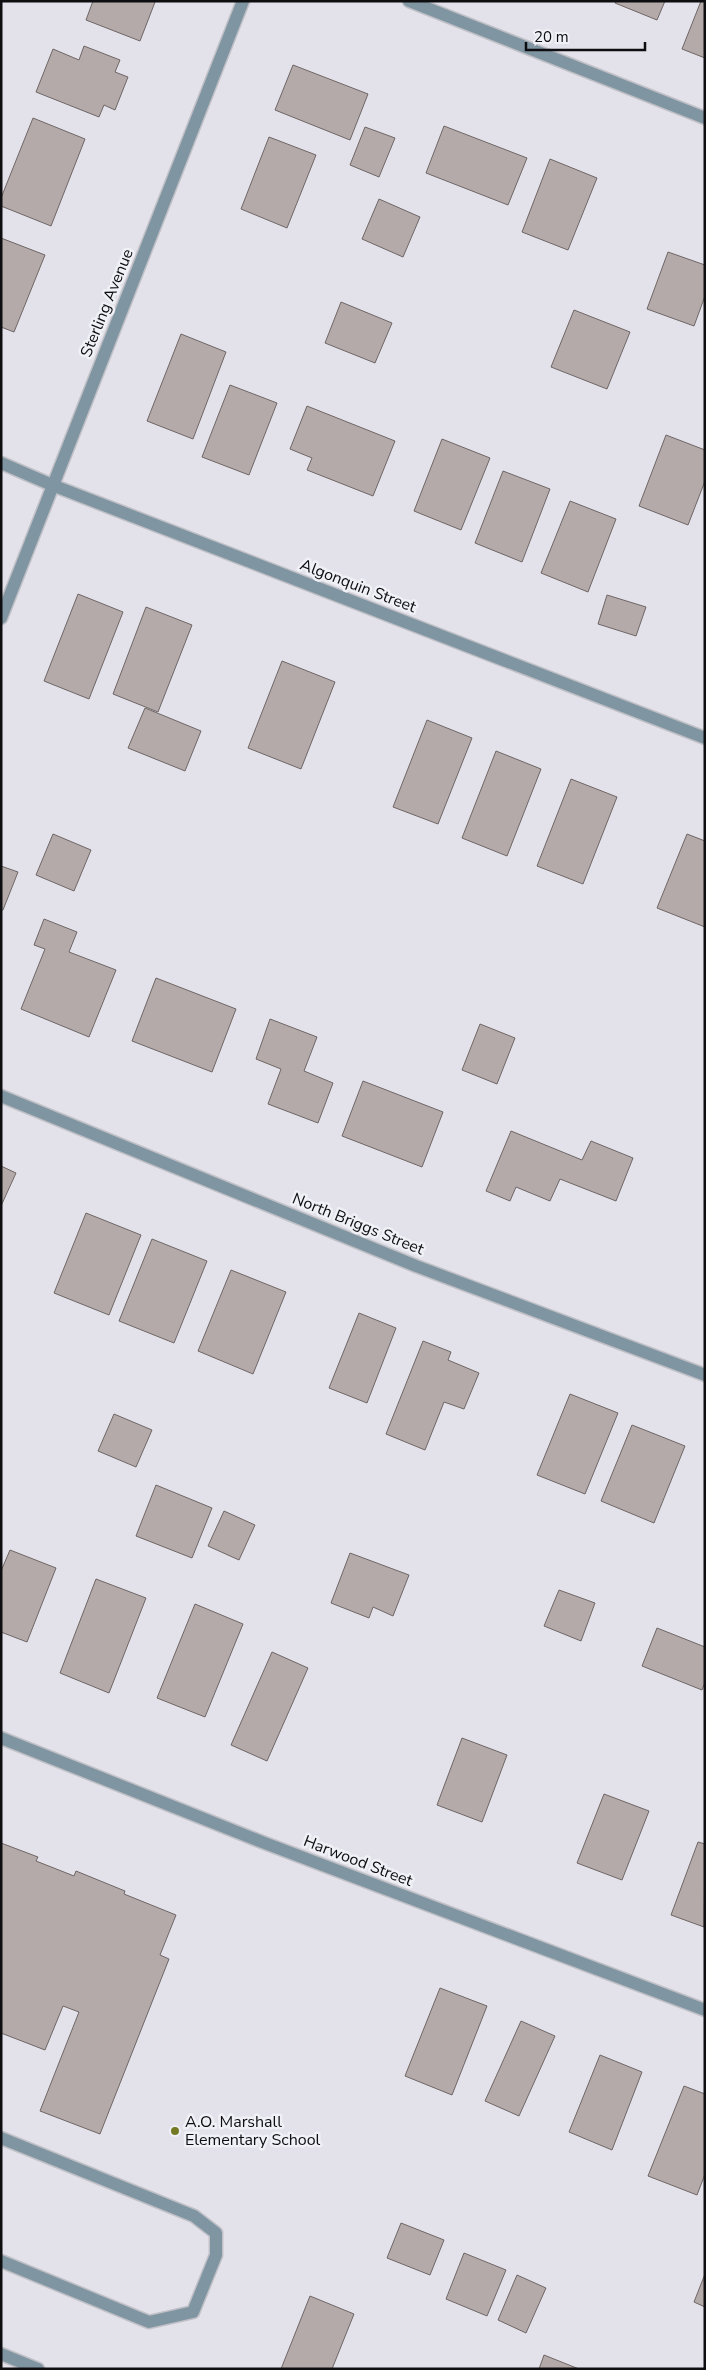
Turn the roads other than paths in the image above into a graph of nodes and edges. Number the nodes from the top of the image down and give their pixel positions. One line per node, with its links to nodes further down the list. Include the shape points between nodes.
1 (243, 1): 5 (street, Sterling Avenue)
2 (409, 1): 3 (street)
3 (705, 118)
4 (1, 464): 5 (street, Algonquin Street)
5 (52, 485): 6 (street, Sterling Avenue); 7 (street, Algonquin Street)
6 (1, 618)
7 (705, 738)
8 (1, 1096): 9 (street, North Briggs Street, via 416,1266)
9 (705, 1375)
10 (1, 1738): 11 (street, Harwood Street, via 262,1842)
11 (705, 2010)
12 (1, 2138): 13 (street, via 194,2216 216,2233 216,2254 194,2312 149,2322)
13 (1, 2261)
14 (1, 2354): 15 (street)
15 (38, 2369)

